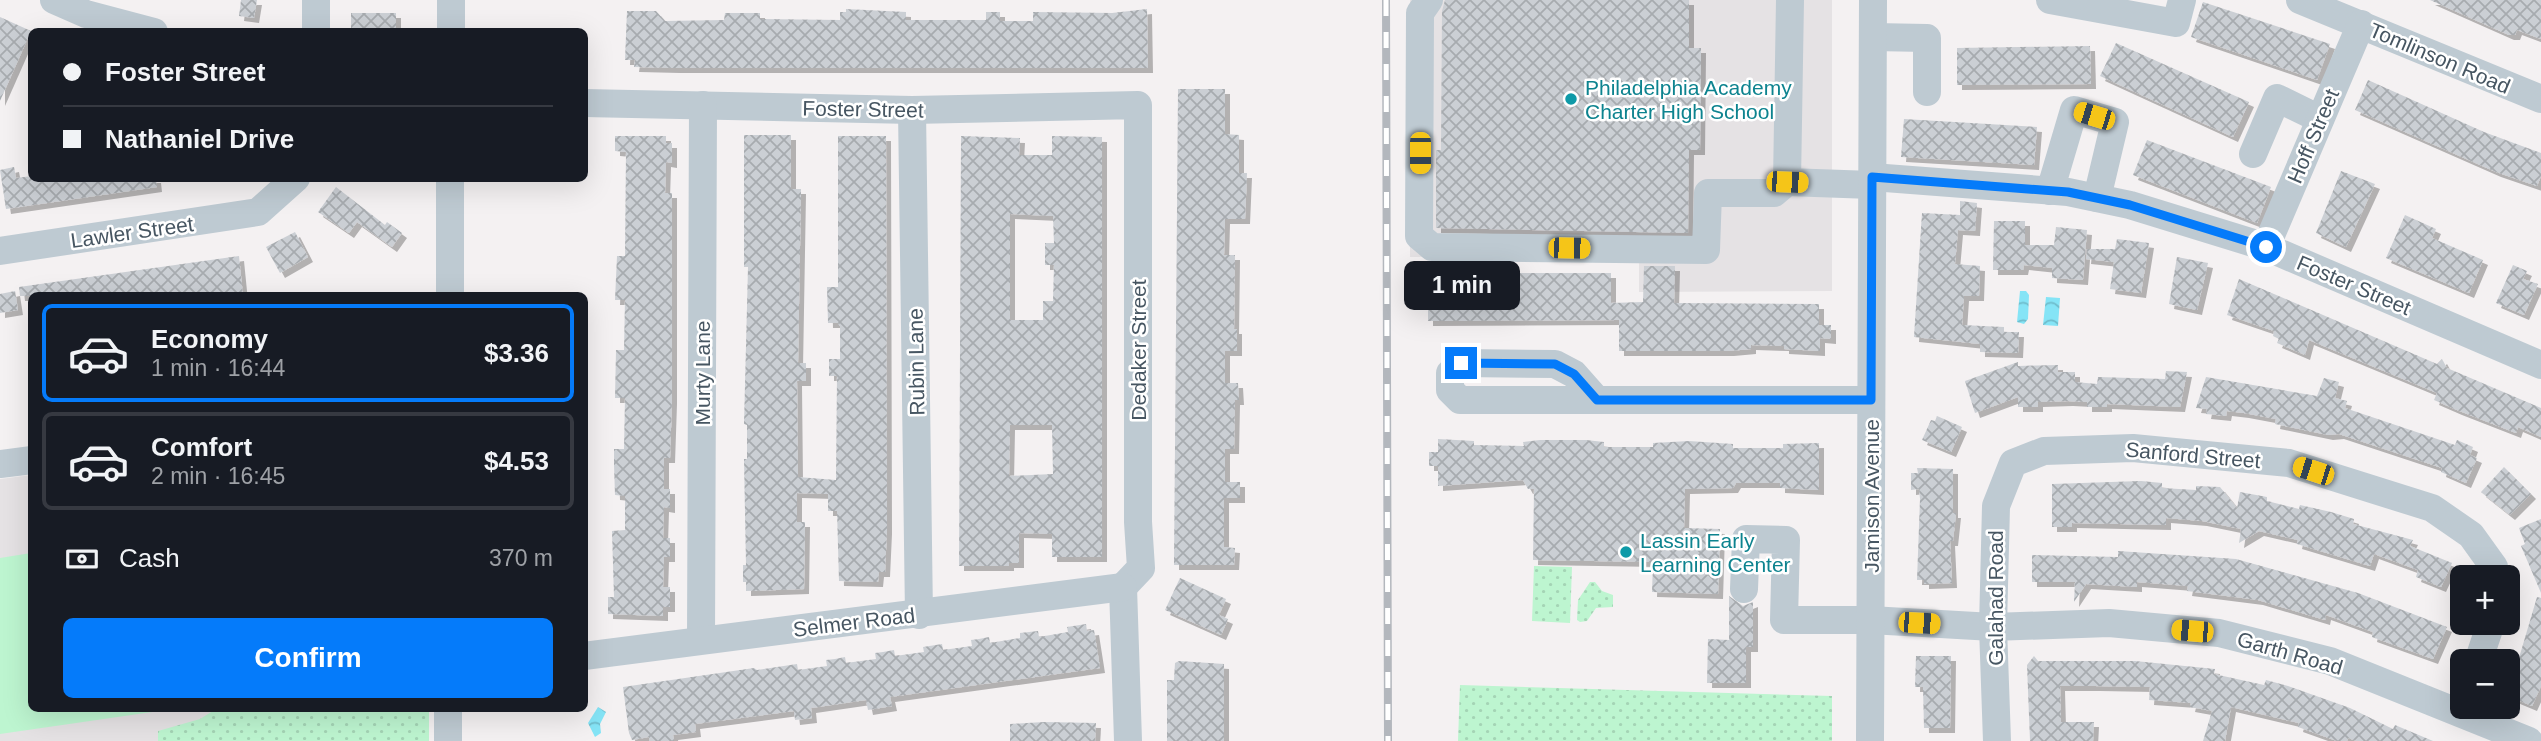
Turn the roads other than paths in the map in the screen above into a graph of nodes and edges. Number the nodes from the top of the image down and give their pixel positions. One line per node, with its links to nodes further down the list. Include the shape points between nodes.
1 (54, 0): 11 (street)
2 (316, 0): 12 (street)
3 (452, 0): 13 (street)
4 (1429, 0): 26 (street, via 1420,13 1419,236 1432,247 1706,250 1708,193 1774,193)
5 (1790, 0): 26 (street)
6 (1873, 0): 14 (street, Jamison Avenue)
7 (2050, 0): 8 (street, via 2176,23)
8 (2182, 0)
9 (2300, 0): 10 (street, Tomlinson Road)
10 (2361, 24): 16 (street, Tomlinson Road); 21 (street, Hoff Street)
11 (139, 28)
12 (316, 28)
13 (452, 28)
14 (1872, 37): 15 (street, via 1927,38); 23 (street, Jamison Avenue)
15 (1927, 92)
16 (2541, 99)
17 (588, 104): 18 (street, Foster Street)
18 (703, 105): 20 (street, Foster Street); 44 (street, Murty Lane)
19 (1138, 105): 20 (street, Foster Street); 39 (street, Dedaker Street, via 1141,568)
20 (912, 110): 41 (street, Rubin Lane)
21 (2320, 119): 22 (street, via 2277,98); 29 (street, Hoff Street)
22 (2253, 154)
23 (1872, 181): 26 (street, Foster Street); 27 (street, Foster Street); 34 (street, Jamison Avenue)
24 (291, 182): 30 (street, Lawler Street, via 261,209 231,218)
25 (450, 182): 31 (street)
26 (1787, 182)
27 (2050, 191): 28 (street, Foster Street); 28 (street, via 2074,110 2115,122)
28 (2097, 198): 29 (street, Foster Street)
29 (2266, 247): 32 (street, Foster Street)
30 (0, 251)
31 (450, 292)
32 (2541, 365)
33 (1597, 400): 34 (street)
34 (1871, 400): 42 (street, Jamison Avenue)
35 (28, 460): 37 (street)
36 (2018, 461): 38 (street, Sanford Street, via 2044,451 2133,448 2289,463 2432,508 2471,535); 43 (street, Galahad Road, via 2013,463 1996,506)
37 (0, 464)
38 (2493, 565)
39 (1124, 587): 41 (street, Selmer Road); 50 (street)
40 (1744, 589): 42 (street, Garth Road, via 1746,539 1786,540 1784,620)
41 (919, 615): 44 (street, Selmer Road)
42 (1870, 620): 43 (street, Garth Road); 51 (street, Jamison Avenue)
43 (1993, 627): 46 (street, Garth Road, via 2109,623 2220,633 2330,661); 52 (street, Galahad Road)
44 (701, 640): 45 (street, Selmer Road)
45 (588, 655)
46 (2450, 701)
47 (448, 712): 49 (street)
48 (2487, 719): 53 (street, Garth Road)
49 (448, 741)
50 (1128, 741)
51 (1870, 741)
52 (1997, 741)
53 (2529, 741)

